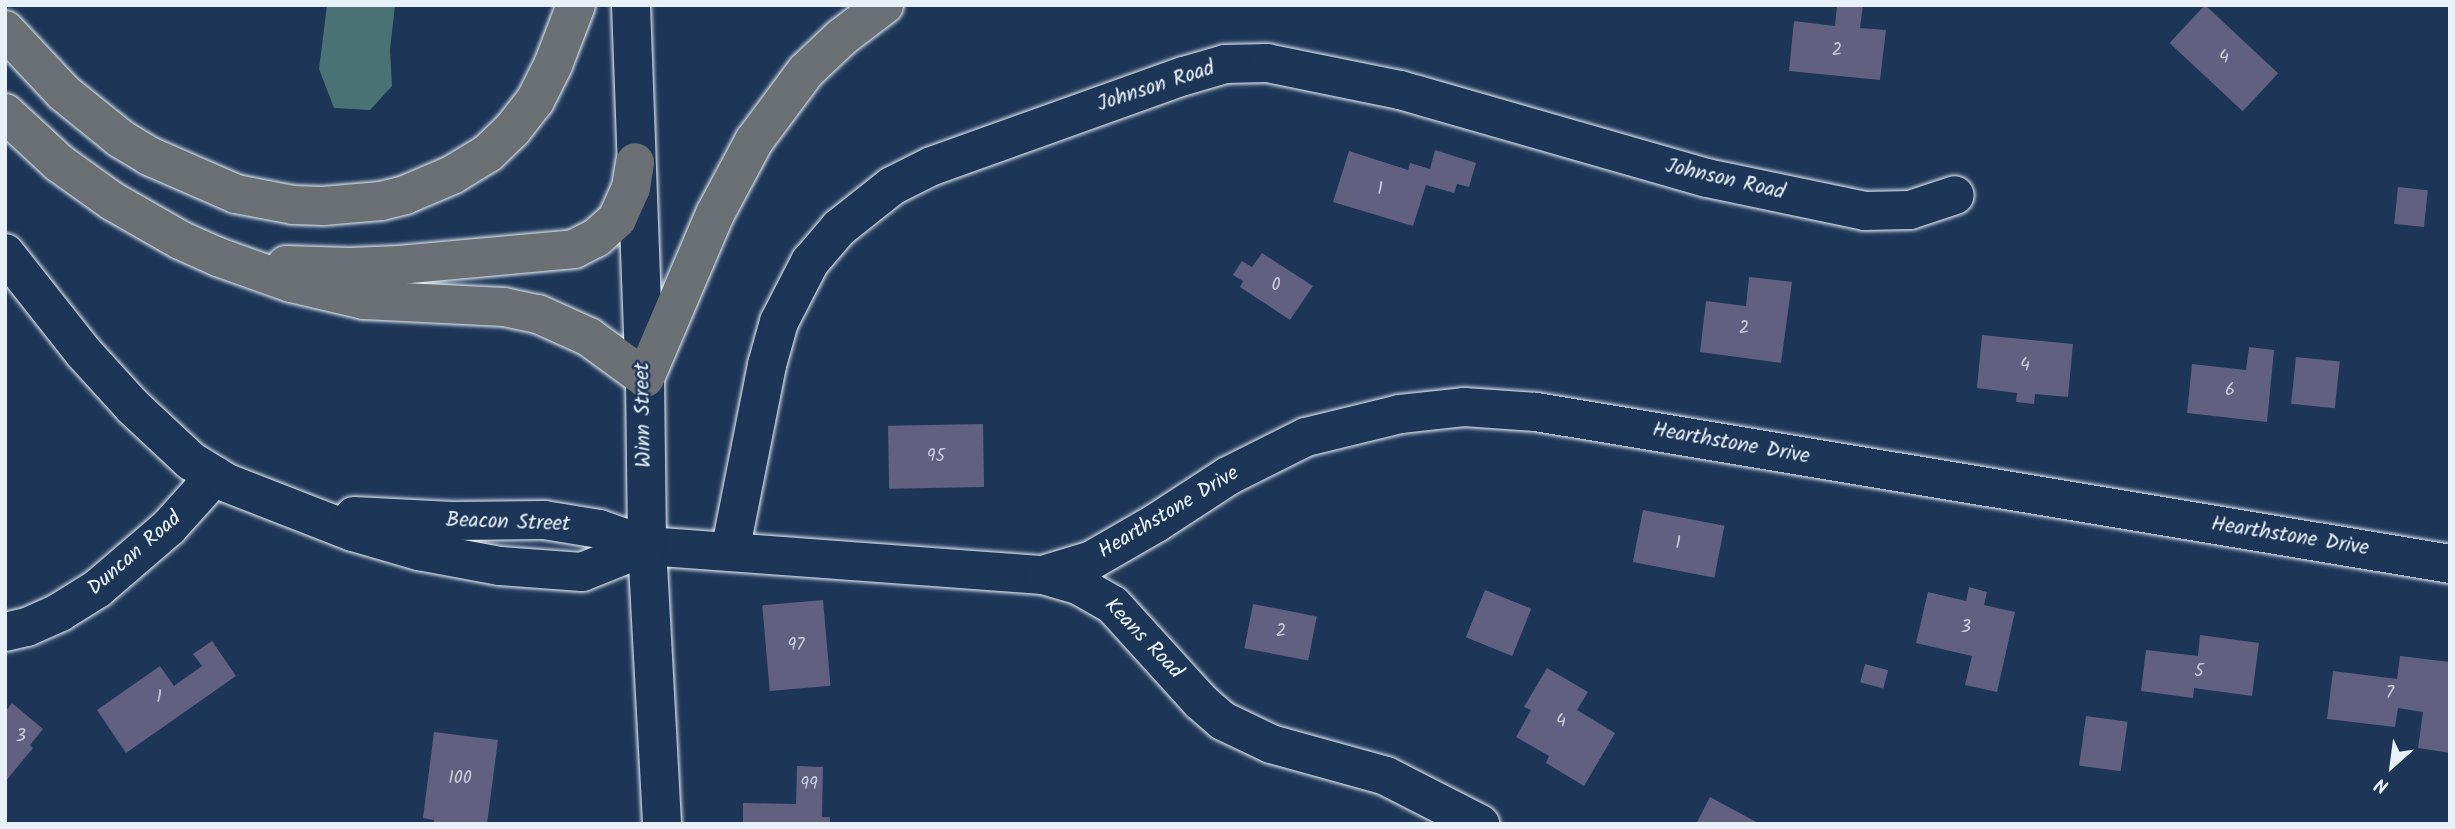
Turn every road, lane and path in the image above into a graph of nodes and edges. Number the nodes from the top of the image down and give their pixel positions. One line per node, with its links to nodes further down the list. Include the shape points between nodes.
1 (576, 5): 4 (highway, via 554,65 534,102 488,153 405,195 323,206 236,194 149,156 64,93)
2 (631, 5): 6 (street, Winn Street)
3 (884, 5): 10 (highway, via 806,71 754,141 715,214)
4 (5, 30)
5 (5, 113): 9 (highway, via 59,163 112,201)
6 (635, 162): 9 (highway, via 631,188 617,219 574,249 350,267); 10 (street, Winn Street)
7 (1955, 195): 14 (street, Johnson Road, via 1910,211 1865,211 1707,178 1400,90 1268,63 1225,64 932,166 892,186 839,228 810,262 779,322 766,365)
8 (5, 253): 11 (street, Beacon Street, via 132,406 170,444)
9 (218, 257): 10 (highway, via 314,289 364,300 483,305 538,314 589,337)
10 (645, 378): 13 (street, Winn Street)
11 (215, 476): 12 (street, Beacon Street); 17 (street, Duncan Road, via 169,527 97,589 60,612)
12 (307, 512): 13 (street, Beacon Street, via 452,521 544,520 599,529); 13 (street, Beacon Street, via 419,551 541,570 582,572)
13 (647, 546): 14 (street, Keans Road); 18 (street, Winn Street)
14 (730, 552): 16 (street, Keans Road)
15 (2450, 564): 16 (street, Hearthstone Drive, via 1548,414 1464,407 1399,414 1306,437 1228,476 1092,560)
16 (1043, 575): 19 (street, Keans Road, via 1103,597 1201,702 1236,729 1292,751 1387,776)
17 (5, 632)
18 (662, 824)
19 (1480, 824)

